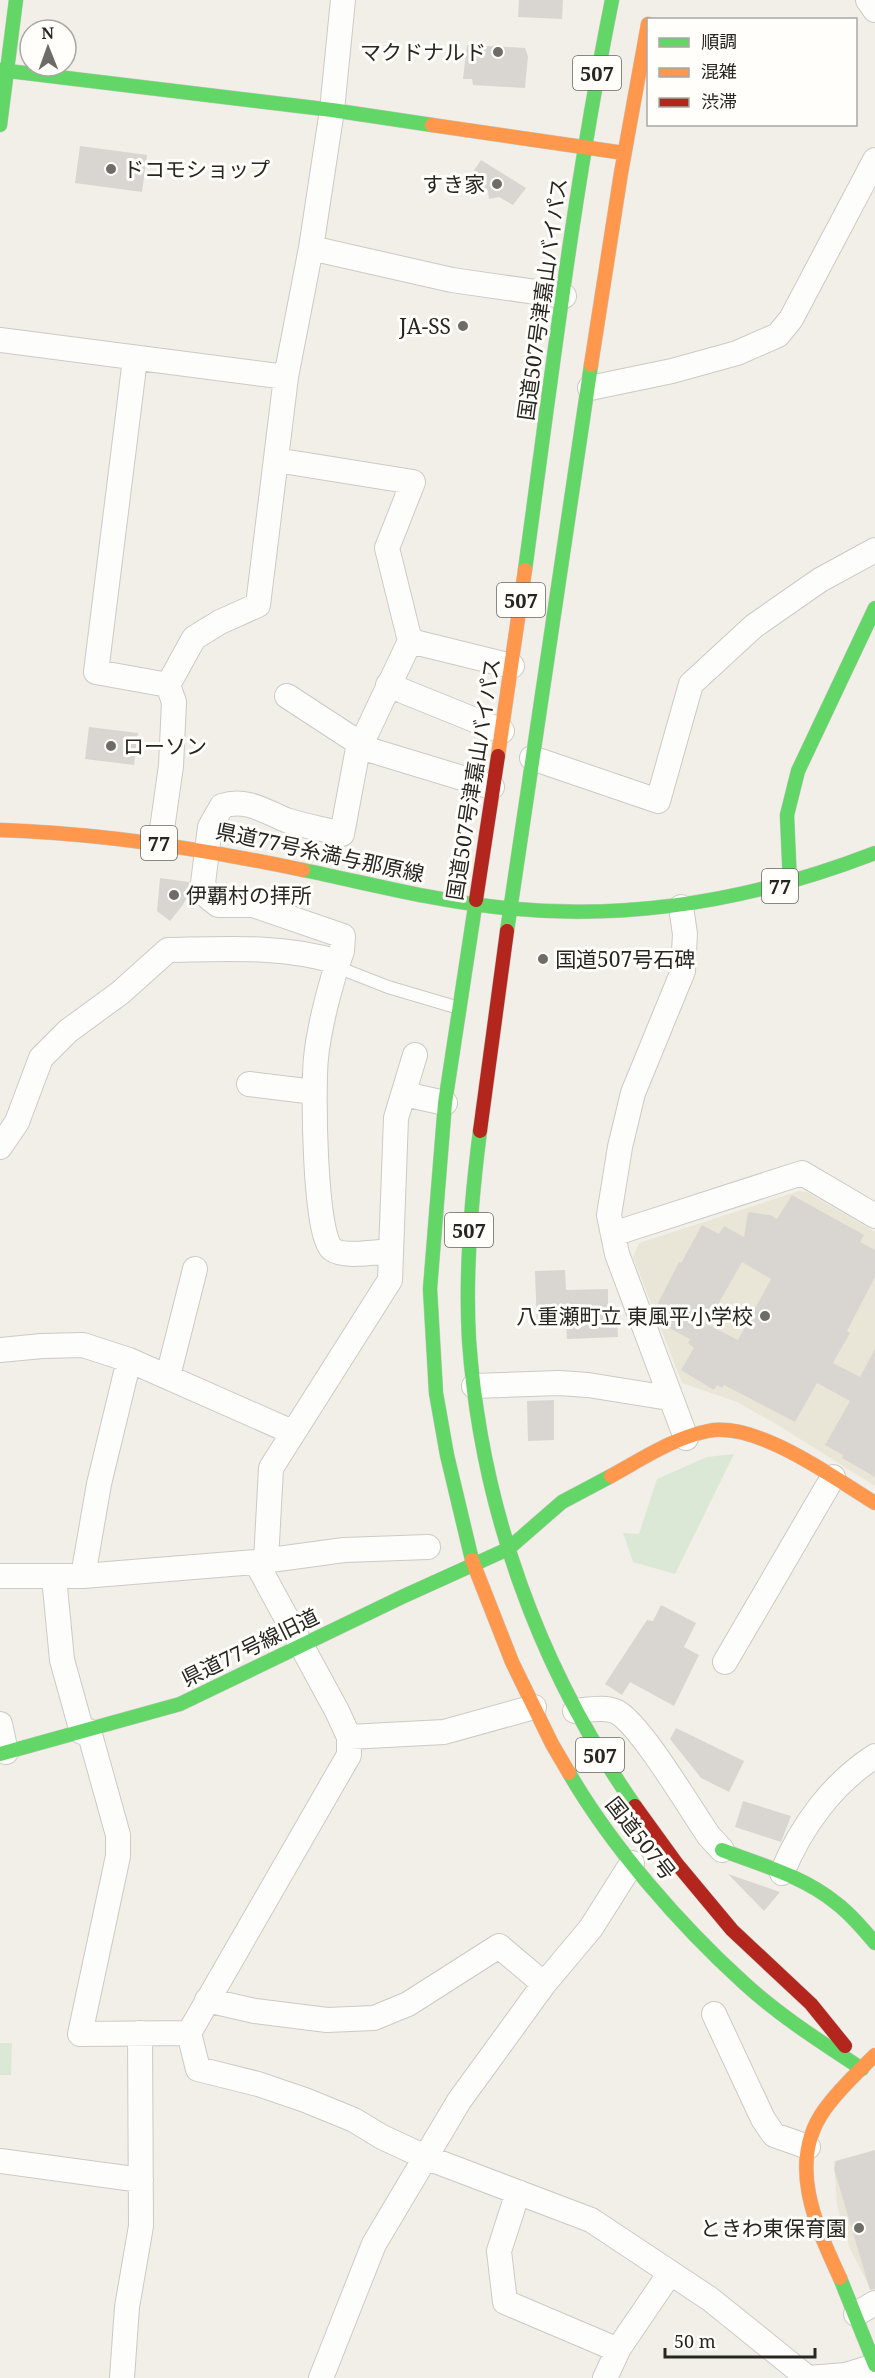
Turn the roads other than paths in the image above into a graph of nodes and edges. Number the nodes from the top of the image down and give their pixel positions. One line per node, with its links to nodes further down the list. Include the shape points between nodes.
1 (16, 0): 7 (main road)
2 (343, 0): 8 (street)
3 (612, 0): 10 (main road, 国道507号津嘉山バイパス / 507)
4 (868, 0): 5 (street)
5 (875, 10)
6 (647, 29): 11 (main road, 507)
7 (4, 71): 8 (main road); 9 (main road)
8 (332, 110): 10 (main road); 13 (street)
9 (0, 125)
10 (585, 147): 11 (main road); 14 (main road, 国道507号津嘉山バイパス / 507)
11 (624, 153): 18 (main road, 507)
12 (875, 160): 18 (street, via 791,319 778,335 737,353)
13 (311, 248): 14 (street, via 452,280); 17 (street)
14 (564, 296): 23 (main road, 国道507号津嘉山バイパス / 507)
15 (0, 340): 16 (street)
16 (135, 359): 17 (street); 24 (street, via 96,672)
17 (286, 377): 19 (street)
18 (590, 388): 29 (main road, 507)
19 (276, 460): 22 (street, via 413,482 387,548); 24 (street, via 258,605 194,638)
20 (875, 550): 29 (street, via 820,579 754,626 691,684 658,801)
21 (875, 608): 35 (main road, via 798,771 787,815)
22 (410, 641): 23 (street); 25 (street)
23 (512, 666): 27 (main road, 国道507号津嘉山バイパス / 507)
24 (168, 685): 32 (street, via 174,702)
25 (388, 685): 27 (street); 28 (street)
26 (287, 696): 28 (street)
27 (502, 731): 30 (main road, 国道507号津嘉山バイパス / 507)
28 (359, 743): 30 (street, via 370,750); 33 (street, via 342,834 232,803 222,806 210,827)
29 (532, 758): 38 (main road, 507)
30 (492, 787): 36 (main road, 国道507号津嘉山バイパス / 507)
31 (0, 830): 32 (main road, 県道77号糸満与那原線 / 77, via 46,830)
32 (160, 843): 33 (main road, 県道77号糸満与那原線 / 77)
33 (207, 850): 36 (main road, 県道77号糸満与那原線 / 77); 39 (street, via 203,884 208,897 218,905 253,904 343,936)
34 (875, 853): 35 (main road, 県道77号糸満与那原線 / 77)
35 (790, 884): 37 (main road, 県道77号糸満与那原線 / 77)
36 (475, 903): 38 (main road, 県道77号糸満与那原線 / 77); 40 (main road, 国道507号津嘉山バイパス / 507)
37 (681, 907): 38 (main road, 県道77号糸満与那原線 / 77, via 565,912); 48 (street, via 685,934 683,971 633,1093 609,1215)
38 (510, 909): 54 (main road, 507, via 469,1235 468,1303)
39 (338, 965): 40 (lane, via 388,987); 43 (street, via 316,1058); 46 (street, via 318,956 264,948 168,950 120,993 68,1031 41,1058 17,1122)
40 (460, 1008): 45 (main road, 国道507号津嘉山バイパス / 507)
41 (415, 1055): 44 (street)
42 (249, 1084): 43 (street)
43 (314, 1092): 49 (street, via 325,1240 332,1250 345,1254)
44 (404, 1094): 45 (street); 49 (street, via 396,1118)
45 (445, 1103): 63 (main road, 国道507号津嘉山バイパス / 507, via 430,1289 436,1393)
46 (0, 1147)
47 (875, 1216): 48 (street, via 802,1173)
48 (613, 1234): 55 (street)
49 (391, 1251): 56 (street, via 390,1280)
50 (195, 1269): 53 (street)
51 (0, 1350): 52 (street, via 83,1345)
52 (129, 1360): 53 (street); 65 (street, via 99,1484)
53 (168, 1376): 56 (street)
54 (474, 1386): 55 (street, via 559,1383); 61 (main road, 507)
55 (669, 1398): 57 (street)
56 (292, 1432): 62 (street, via 271,1468)
57 (686, 1438): 58 (main road, 県道77号線旧道, via 708,1431 741,1433 797,1455); 61 (main road, 県道77号線旧道, via 562,1502)
58 (833, 1477): 59 (main road, 県道77号線旧道); 68 (street)
59 (875, 1503)
60 (428, 1547): 62 (street, via 344,1550)
61 (508, 1549): 63 (main road, 県道77号線旧道); 70 (main road, 国道507号 / 507, via 542,1640)
62 (261, 1562): 65 (street); 67 (street)
63 (473, 1566): 67 (main road, 県道77号線旧道); 69 (main road, 国道507号 / 507)
64 (0, 1576): 66 (street)
65 (83, 1576): 66 (street)
66 (54, 1577): 72 (street, via 62,1660)
67 (301, 1645): 72 (main road, 県道77号線旧道, via 180,1704); 73 (street)
68 (724, 1662)
69 (534, 1707): 73 (street, via 444,1732); 77 (main road, 国道507号 / 507, via 574,1782)
70 (575, 1711): 76 (street, via 616,1711 634,1726); 86 (main road, 国道507号 / 507, via 601,1757 690,1880 736,1934 814,2007)
71 (0, 1724): 74 (street)
72 (85, 1731): 74 (main road, 県道77号線旧道); 83 (street, via 118,1835 118,1856 80,2034)
73 (349, 1737): 81 (street, via 349,1755)
74 (3, 1753)
75 (875, 1756): 78 (street, via 821,1804 803,1829)
76 (722, 1850): 78 (main road)
77 (632, 1863): 80 (street, via 591,1928); 86 (main road, 国道507号 / 507, via 700,1941 745,1984 799,2027)
78 (782, 1873): 79 (main road, via 822,1892)
79 (875, 1943)
80 (544, 1984): 81 (street, via 499,1946 408,2004 374,2018 327,2020); 89 (street, via 459,2101)
81 (207, 2000): 84 (street)
82 (714, 2014): 88 (street, via 774,2135)
83 (140, 2033): 84 (street); 91 (street)
84 (189, 2033): 89 (street, via 198,2069 258,2084 333,2111)
85 (875, 2055): 86 (main road)
86 (862, 2069): 87 (main road, 国道507号 / 507); 88 (main road, via 822,2113)
87 (875, 2082)
88 (808, 2147): 94 (main road, via 807,2173 814,2214)
89 (425, 2157): 92 (street); 98 (street, via 374,2244)
90 (0, 2161): 91 (street)
91 (141, 2180): 97 (street, via 141,2226 127,2307)
92 (518, 2192): 93 (street, via 591,2220); 95 (street, via 499,2252 505,2302)
93 (670, 2273): 95 (street); 96 (street, via 710,2299 808,2378 846,2375)
94 (865, 2309): 96 (main road)
95 (618, 2350): 99 (street)
96 (875, 2365)
97 (122, 2378)
98 (321, 2378)
99 (605, 2378)

